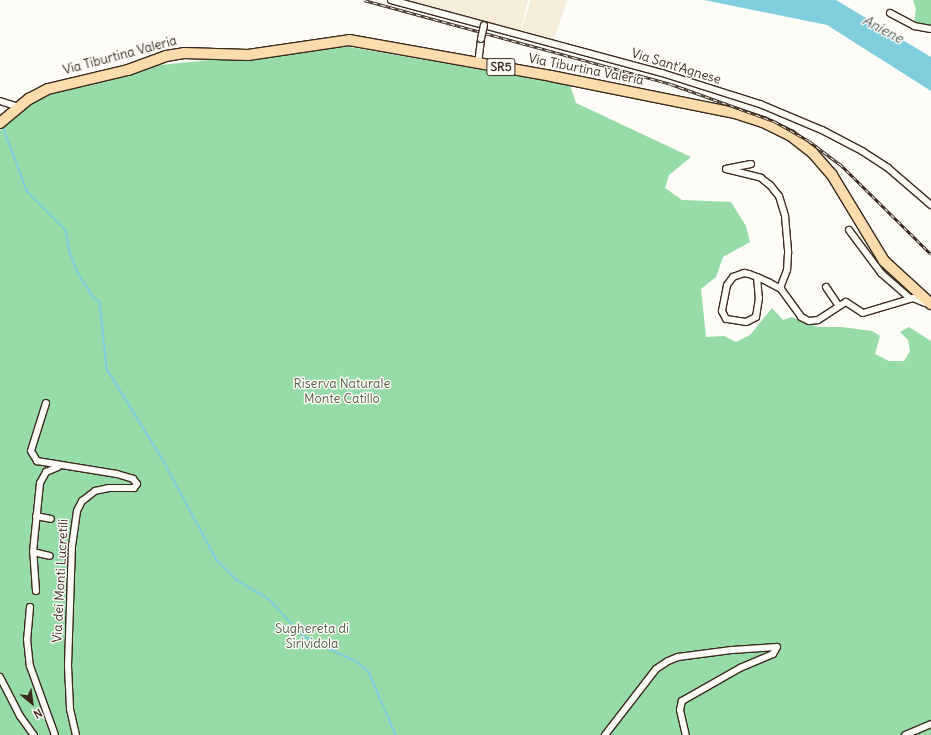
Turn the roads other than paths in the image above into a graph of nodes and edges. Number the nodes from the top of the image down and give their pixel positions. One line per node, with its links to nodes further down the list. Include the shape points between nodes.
1 (391, 0): 3 (street, Via Sant'Agnese)
2 (890, 13): 4 (street, via 914,26)
3 (484, 25): 5 (street, bridge); 10 (street, Via Sant'Agnese, via 662,73 760,104 822,130 866,153 888,168)
4 (931, 29)
5 (478, 64): 7 (main road, Via Tiburtina Valeria / SR5, via 349,40 248,55 184,53 162,57 125,71 48,89); 17 (main road, Via Tiburtina Valeria / SR5, via 726,111 774,127 799,141 816,156 836,182 880,257)
6 (0, 101): 7 (street)
7 (18, 107): 8 (main road, Via Tiburtina Valeria / SR5)
8 (0, 123)
9 (752, 164): 14 (street, via 726,169 761,178 770,184 779,196 785,216 788,252)
10 (931, 205)
11 (849, 230): 15 (street, via 881,273)
12 (757, 277): 12 (street, via 759,298 756,317 746,322 726,319 722,308 728,283 742,273); 14 (street)
13 (826, 287): 16 (street)
14 (780, 288): 16 (street, via 807,321 818,320)
15 (910, 298): 16 (street, via 863,313 849,302); 17 (street)
16 (839, 306)
17 (931, 306)
18 (46, 403): 19 (street, via 31,451 36,461)
19 (60, 467): 20 (street, via 47,471 41,478); 30 (street, Via dei Monti Lucretili, via 117,474 133,479 137,484 134,488 96,490 85,498 77,511 72,544 68,666 70,709)
20 (36, 516): 21 (street); 22 (street)
21 (51, 519)
22 (33, 552): 23 (street); 24 (street)
23 (50, 556)
24 (36, 591)
25 (30, 607): 29 (street, via 27,639 30,666)
26 (0, 677): 28 (street, via 20,716)
27 (931, 724): 33 (street)
28 (34, 735)
29 (55, 735)
30 (76, 735)
31 (605, 735): 32 (street, via 656,669 668,661 678,657 777,647 773,654 740,668 682,700 680,710)
32 (686, 735)
33 (905, 735)

